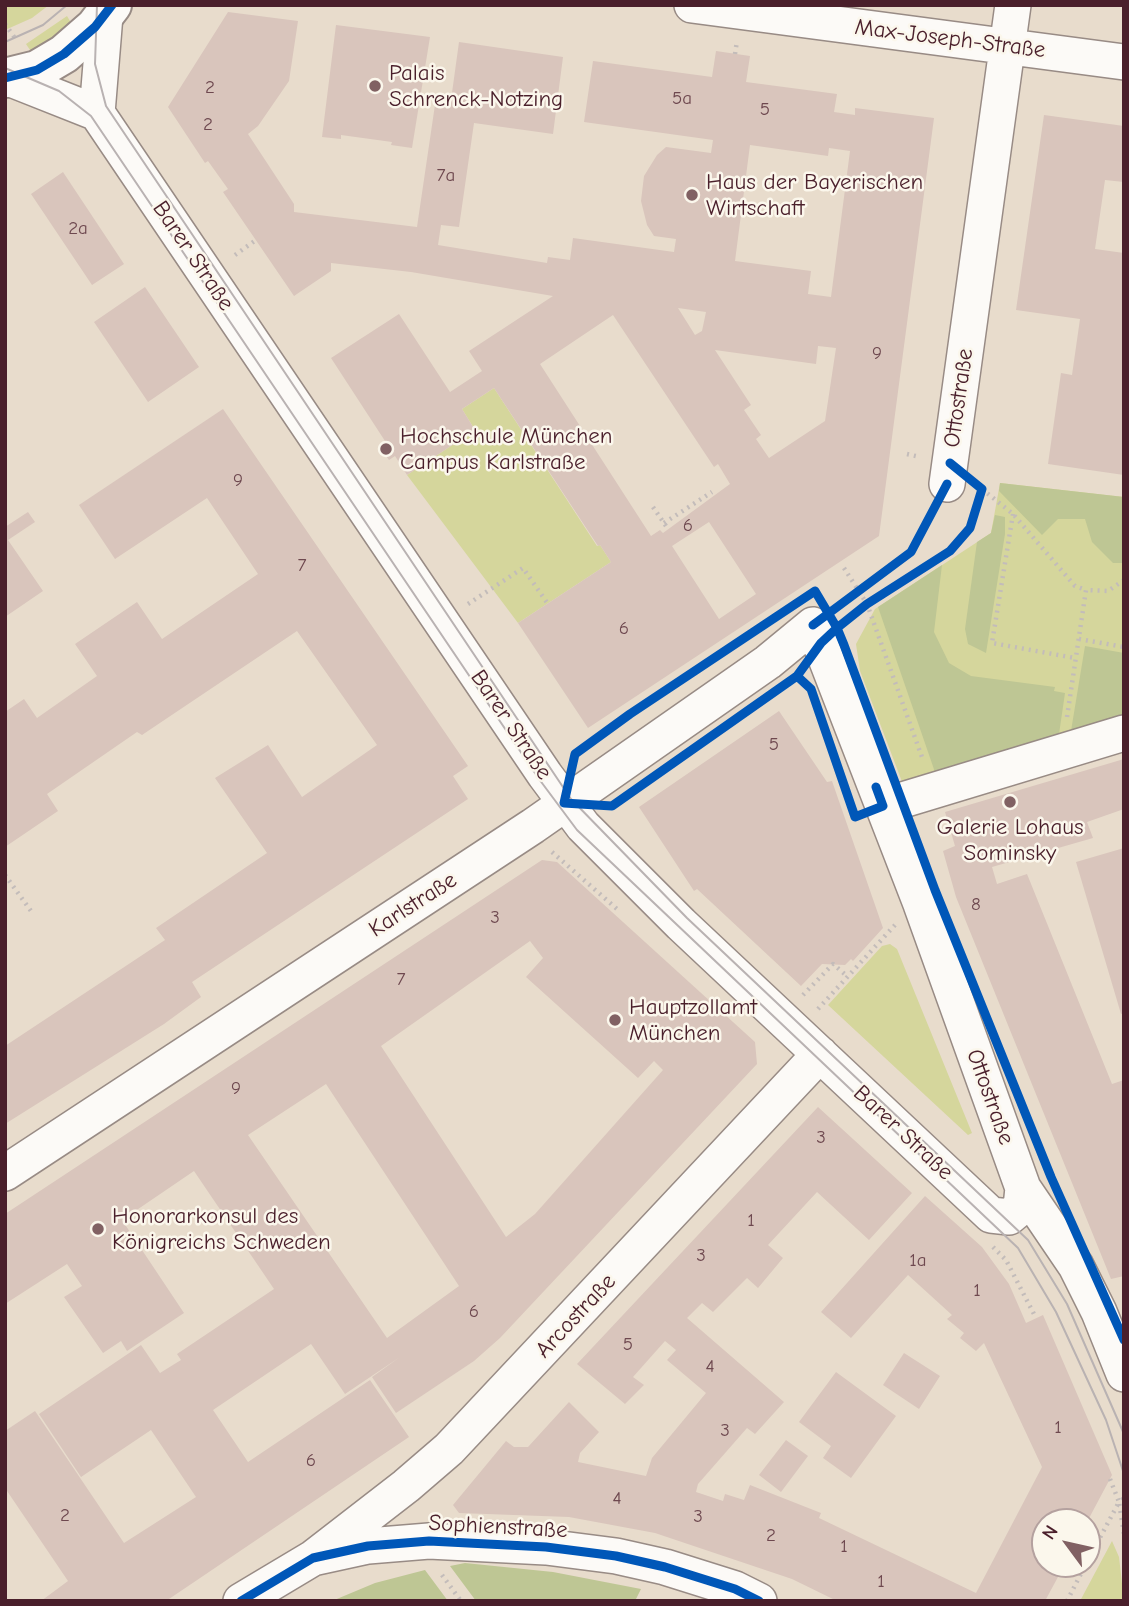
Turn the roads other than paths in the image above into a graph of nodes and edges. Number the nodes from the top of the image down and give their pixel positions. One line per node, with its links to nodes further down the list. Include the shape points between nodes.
1 (692, 5): 4 (street, Max-Joseph-Straße)
2 (1013, 5): 4 (street, Ottostraße)
3 (108, 10): 6 (main road, via 64,54 37,70); 7 (street)
4 (1007, 46): 5 (street, Max-Joseph-Straße); 8 (street, Ottostraße)
5 (1124, 62)
6 (6, 78): 7 (street)
7 (97, 113): 11 (street, Barer Straße)
8 (947, 484)
9 (813, 625): 11 (street, Karlstraße, via 768,662); 12 (street, Ottostraße)
10 (1124, 733): 12 (street)
11 (565, 803): 13 (street, Barer Straße, via 681,924); 14 (street, Karlstraße)
12 (883, 806): 15 (street, Ottostraße)
13 (820, 1054): 15 (street, Barer Straße, via 991,1215 1009,1217 1021,1207); 17 (street, Arcostraße, via 449,1449)
14 (5, 1173)
15 (1023, 1188): 16 (street, Ottostraße, via 1082,1277)
16 (1124, 1374)
17 (313, 1558): 18 (street, Sophienstraße); 19 (street, Sophienstraße, via 368,1546 429,1541 546,1547 665,1567)
18 (241, 1601)
19 (759, 1601)

